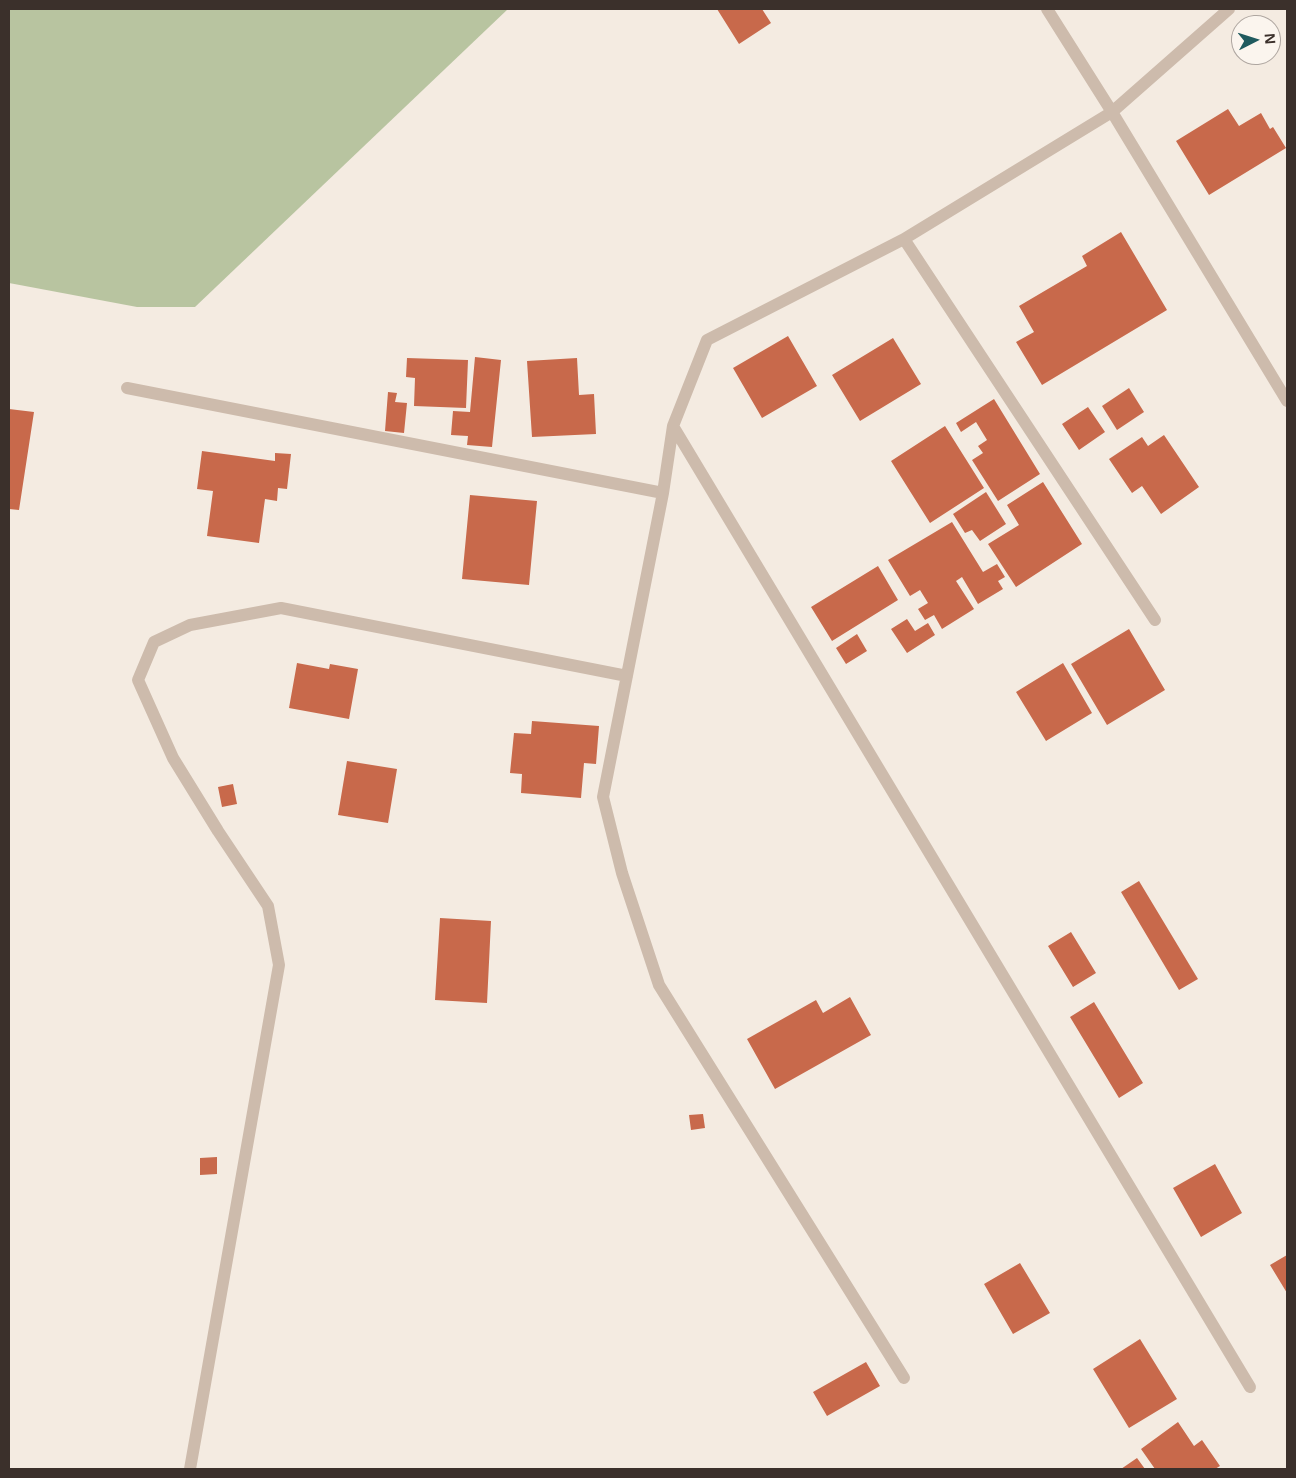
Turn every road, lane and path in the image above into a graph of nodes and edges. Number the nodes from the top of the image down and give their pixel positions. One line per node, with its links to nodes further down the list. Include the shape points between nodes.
1 (1047, 9): 3 (street)
2 (1229, 9): 3 (street)
3 (1112, 112): 4 (street); 6 (street)
4 (904, 239): 7 (street, via 707,340); 9 (street)
5 (128, 388): 8 (street)
6 (1287, 401)
7 (672, 426): 8 (street); 12 (street)
8 (663, 493): 10 (street)
9 (1155, 620)
10 (627, 676): 11 (street, via 603,797 622,873 659,985); 13 (street, via 281,608 190,625 154,642 138,680 173,758 268,906 279,965)
11 (904, 1378)
12 (1250, 1387)
13 (190, 1469)

